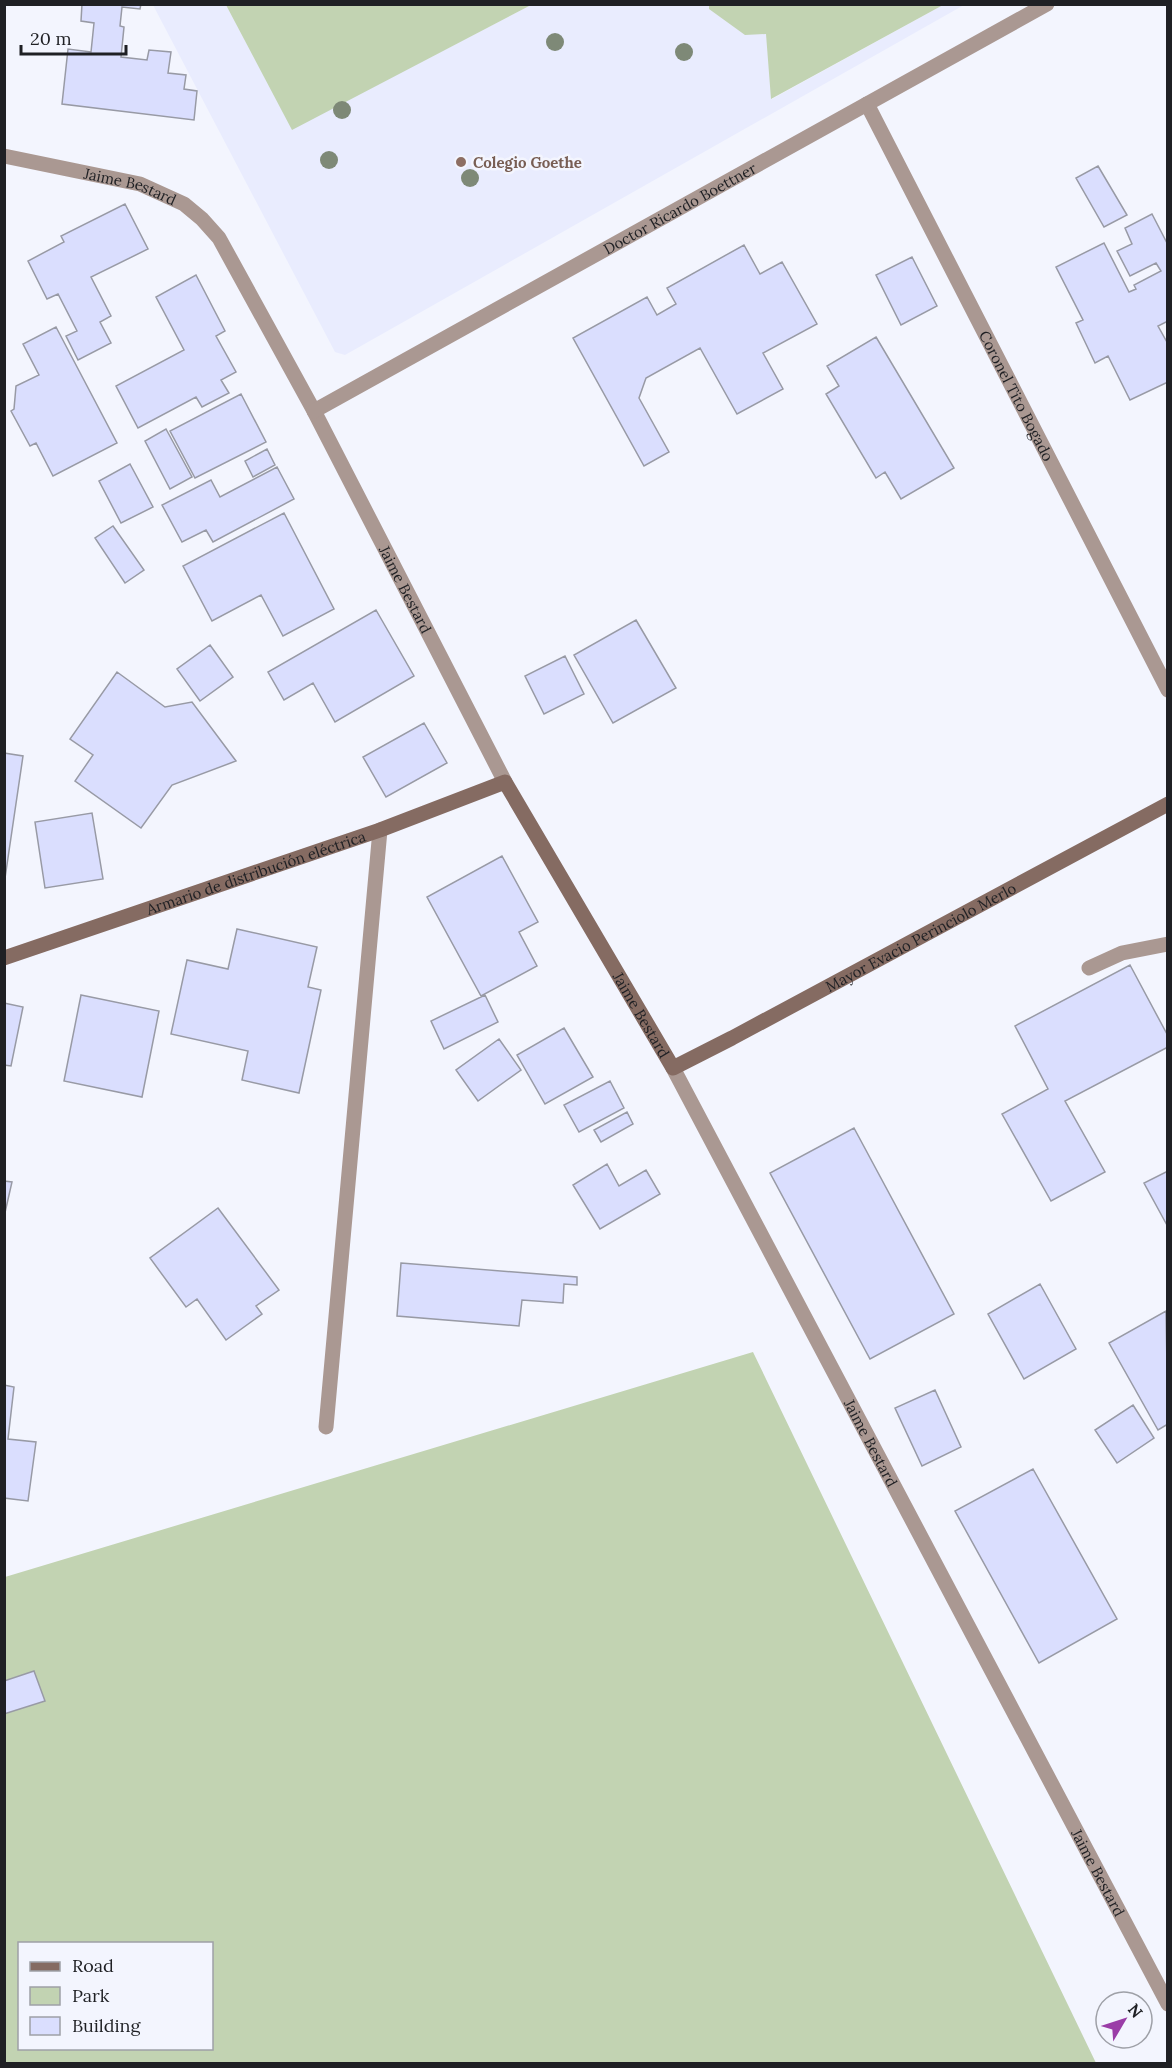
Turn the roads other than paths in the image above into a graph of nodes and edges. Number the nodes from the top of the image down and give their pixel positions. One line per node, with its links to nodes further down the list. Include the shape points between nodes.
1 (1047, 4): 2 (street, Doctor Ricardo Boettner)
2 (867, 104): 4 (street, Doctor Ricardo Boettner); 5 (street, Coronel Tito Bogado)
3 (4, 156): 4 (street, Jaime Bestard, via 140,184 184,204 219,238)
4 (314, 411): 6 (street, Jaime Bestard)
5 (1167, 690)
6 (505, 782): 8 (street, Armario de distribución eléctrica); 12 (street, Jaime Bestard)
7 (1167, 804): 12 (street, Mayor Evacio Perinciolo Merlo)
8 (380, 830): 10 (street, Armario de distribución eléctrica); 13 (street)
9 (1167, 944): 11 (street, via 1122,953)
10 (4, 958)
11 (1089, 968)
12 (673, 1068): 14 (street, Jaime Bestard)
13 (326, 1427)
14 (1167, 2004)

